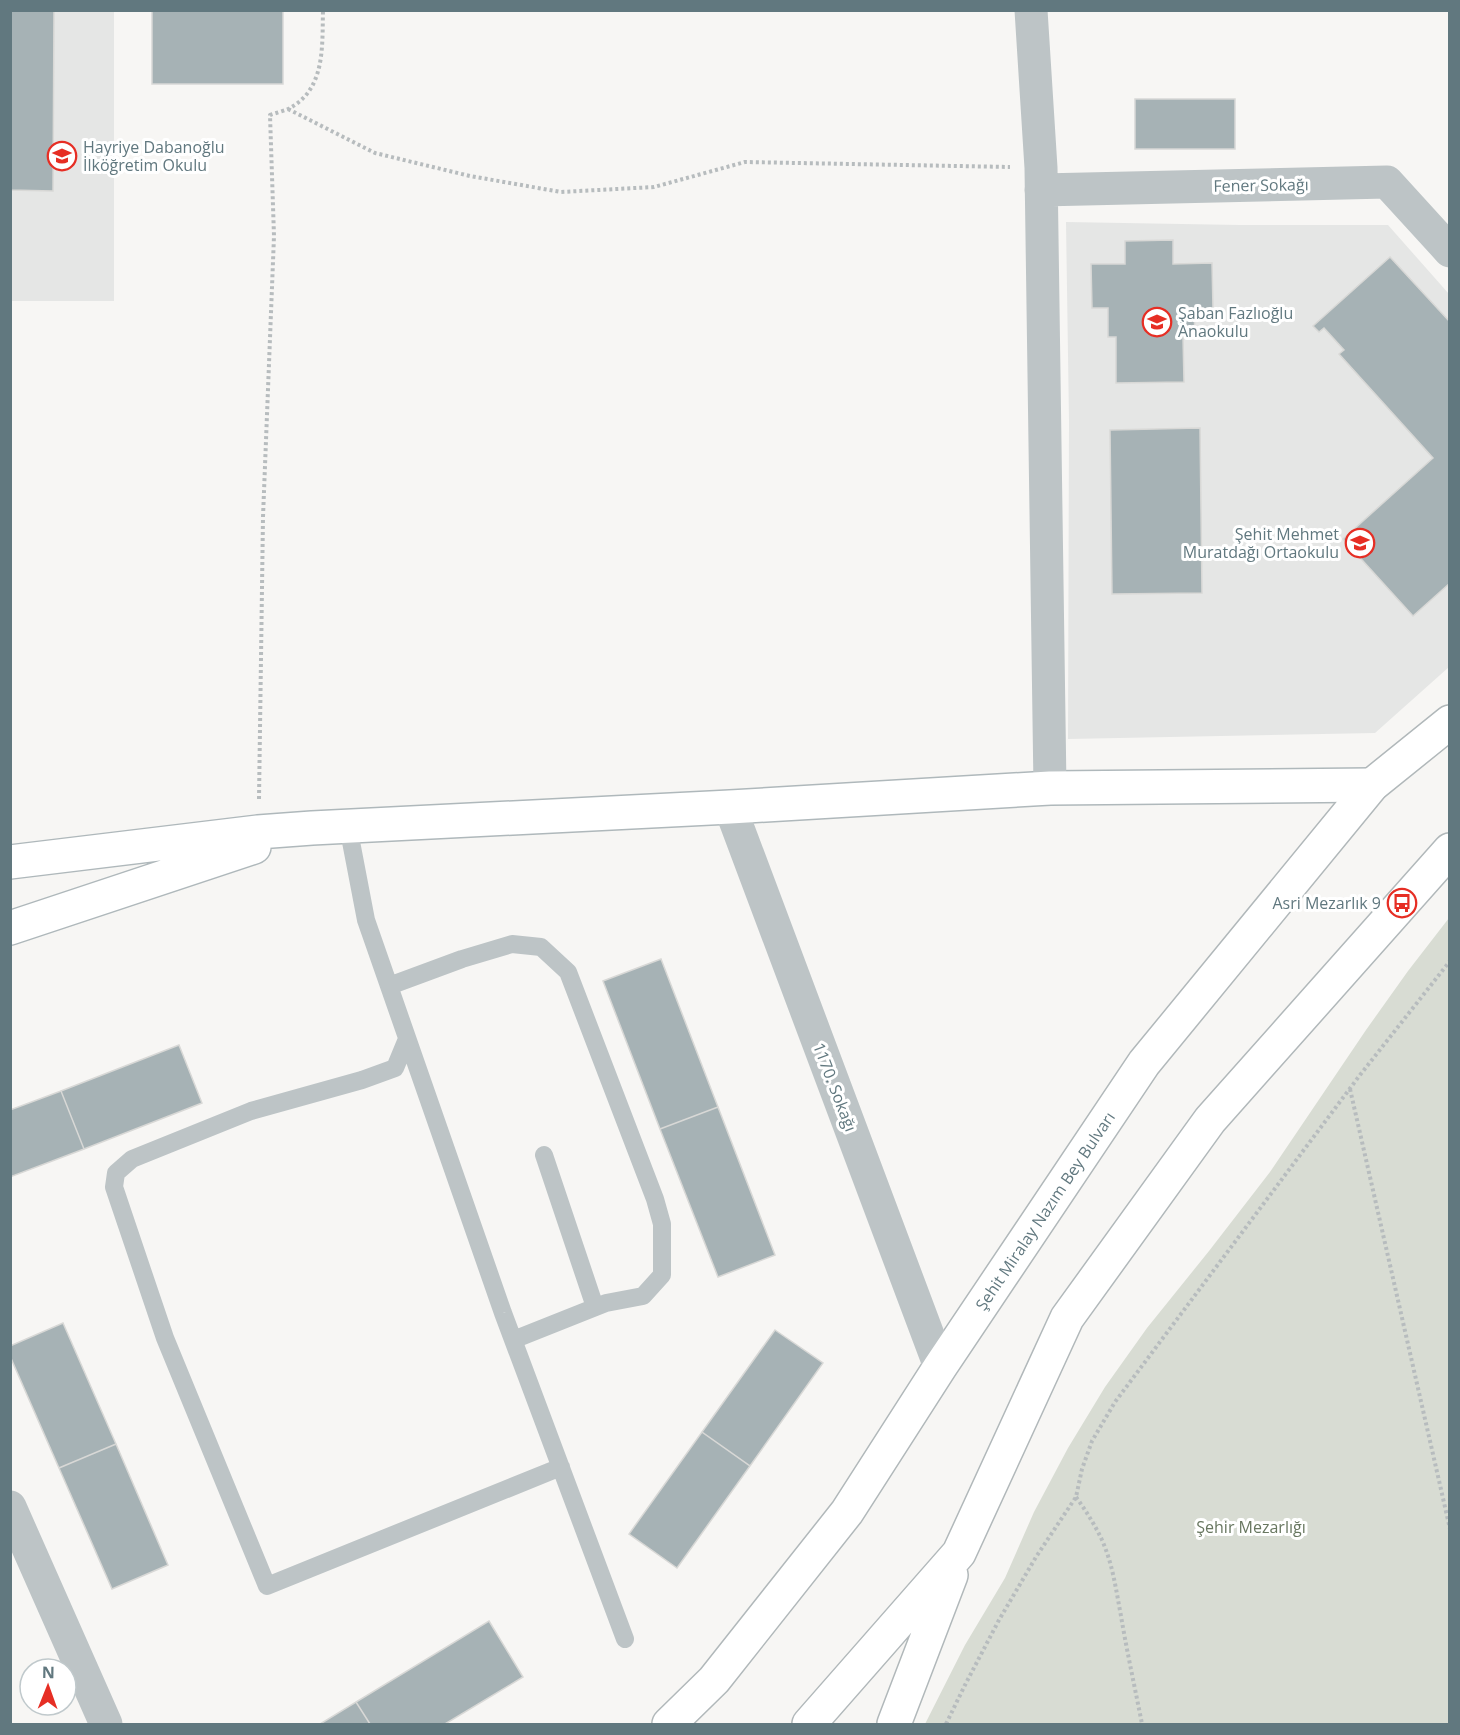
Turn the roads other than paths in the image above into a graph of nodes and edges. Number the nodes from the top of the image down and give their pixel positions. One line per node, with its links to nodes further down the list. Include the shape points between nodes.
1 (1031, 10): 2 (street)
2 (1041, 179): 3 (street, Fener Sokağı, via 1387,182); 6 (street)
3 (1449, 251)
4 (1449, 722): 5 (main road, Şehit Miralay Nazım Bey Bulvarı)
5 (1372, 785): 6 (main road); 18 (main road, Şehit Miralay Nazım Bey Bulvarı, via 1144,1063)
6 (1050, 788): 7 (main road)
7 (730, 807): 8 (main road); 18 (street, 1170. Sokağı)
8 (348, 826): 9 (main road); 13 (lane, via 366,920)
9 (312, 828): 11 (main road); 12 (main road)
10 (1449, 850): 21 (main road, via 1210,1120 1067,1318)
11 (10, 862)
12 (10, 928)
13 (389, 986): 14 (lane); 16 (lane, via 512,944 541,947 568,972 656,1199 662,1224 662,1275 643,1296)
14 (407, 1040): 17 (lane); 19 (lane, via 395,1068 251,1111 132,1159 116,1173 114,1187 165,1338 267,1586)
15 (544, 1155): 16 (lane)
16 (595, 1307): 17 (lane)
17 (513, 1340): 19 (lane)
18 (940, 1367): 24 (main road, Şehit Miralay Nazım Bey Bulvarı, via 847,1512 714,1680)
19 (561, 1467): 22 (lane)
20 (10, 1507): 23 (street)
21 (960, 1553): 25 (main road); 26 (main road)
22 (625, 1639)
23 (106, 1725)
24 (669, 1725)
25 (809, 1725)
26 (894, 1725)

